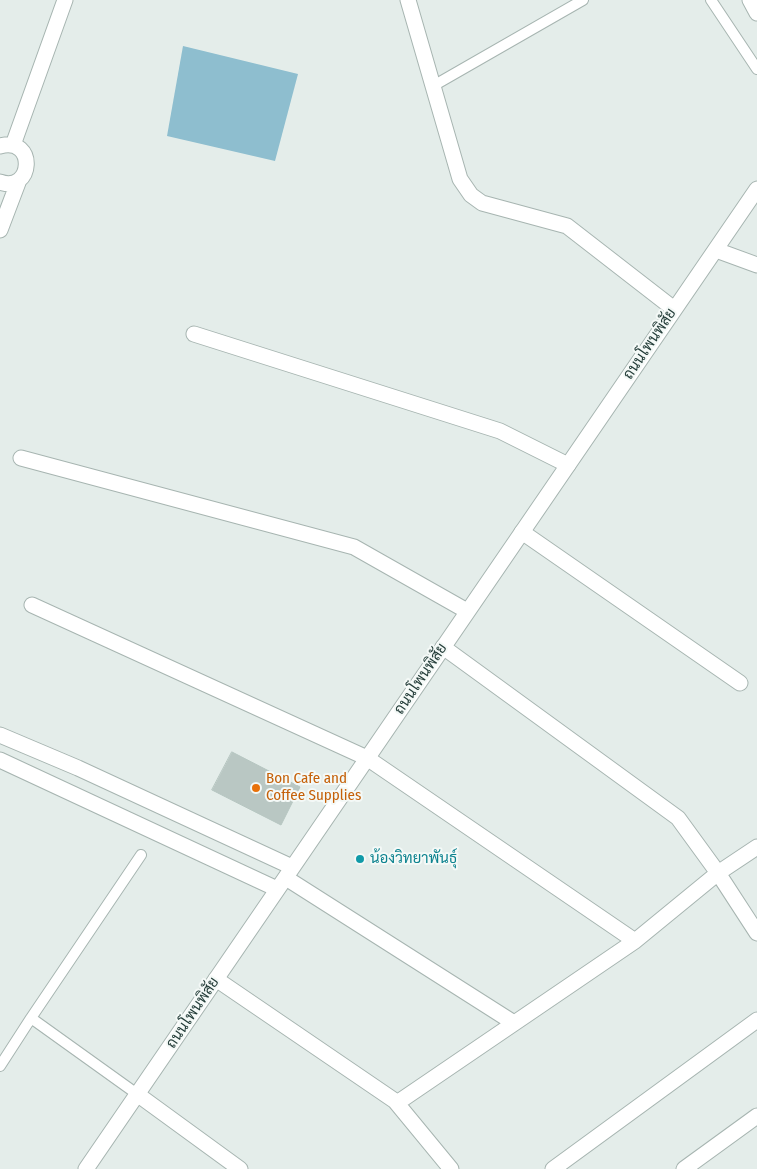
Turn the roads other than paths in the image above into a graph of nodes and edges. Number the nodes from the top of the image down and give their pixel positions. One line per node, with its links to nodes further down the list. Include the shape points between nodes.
1 (65, 0): 9 (street)
2 (408, 0): 8 (street)
3 (583, 0): 8 (lane)
4 (711, 0): 7 (lane)
5 (750, 0): 6 (street)
6 (757, 13)
7 (757, 69)
8 (433, 86): 16 (street, via 460,179 471,195 482,203 567,226)
9 (6, 146): 10 (street, via 19,148 27,160 25,174)
10 (19, 180): 11 (street); 13 (street)
11 (0, 182)
12 (757, 188): 14 (street, ถนนโพนพิสัย)
13 (0, 230)
14 (716, 250): 15 (street); 16 (street, ถนนโพนพิสัย)
15 (757, 265)
16 (674, 309): 19 (street, ถนนโพนพิสัย)
17 (194, 334): 19 (street, via 500,431)
18 (21, 458): 22 (street, via 354,547)
19 (568, 465): 20 (street, ถนนโพนพิสัย)
20 (522, 532): 22 (street, ถนนโพนพิสัย); 24 (street)
21 (32, 605): 26 (street)
22 (468, 611): 23 (street, ถนนโพนพิสัย)
23 (443, 646): 26 (street, ถนนโพนพิสัย); 32 (street, via 678,818)
24 (740, 683)
25 (0, 735): 28 (street)
26 (367, 758): 33 (street, ถนนโพนพิสัย); 35 (street)
27 (0, 760): 29 (street)
28 (177, 814): 29 (street); 33 (street)
29 (165, 837): 33 (street)
30 (757, 847): 32 (street)
31 (141, 855): 37 (lane)
32 (718, 873): 34 (street); 35 (street)
33 (285, 878): 36 (street, ถนนโพนพิสัย); 39 (street)
34 (757, 934)
35 (635, 940): 39 (street)
36 (216, 979): 41 (street, ถนนโพนพิสัย); 42 (street)
37 (31, 1018): 40 (lane); 41 (lane)
38 (757, 1020): 47 (street)
39 (514, 1023): 42 (street)
40 (0, 1066)
41 (137, 1094): 44 (street, ถนนโพนพิสัย); 45 (street)
42 (397, 1104): 46 (street)
43 (757, 1116): 48 (street)
44 (86, 1169)
45 (240, 1169)
46 (451, 1169)
47 (553, 1169)
48 (684, 1169)

